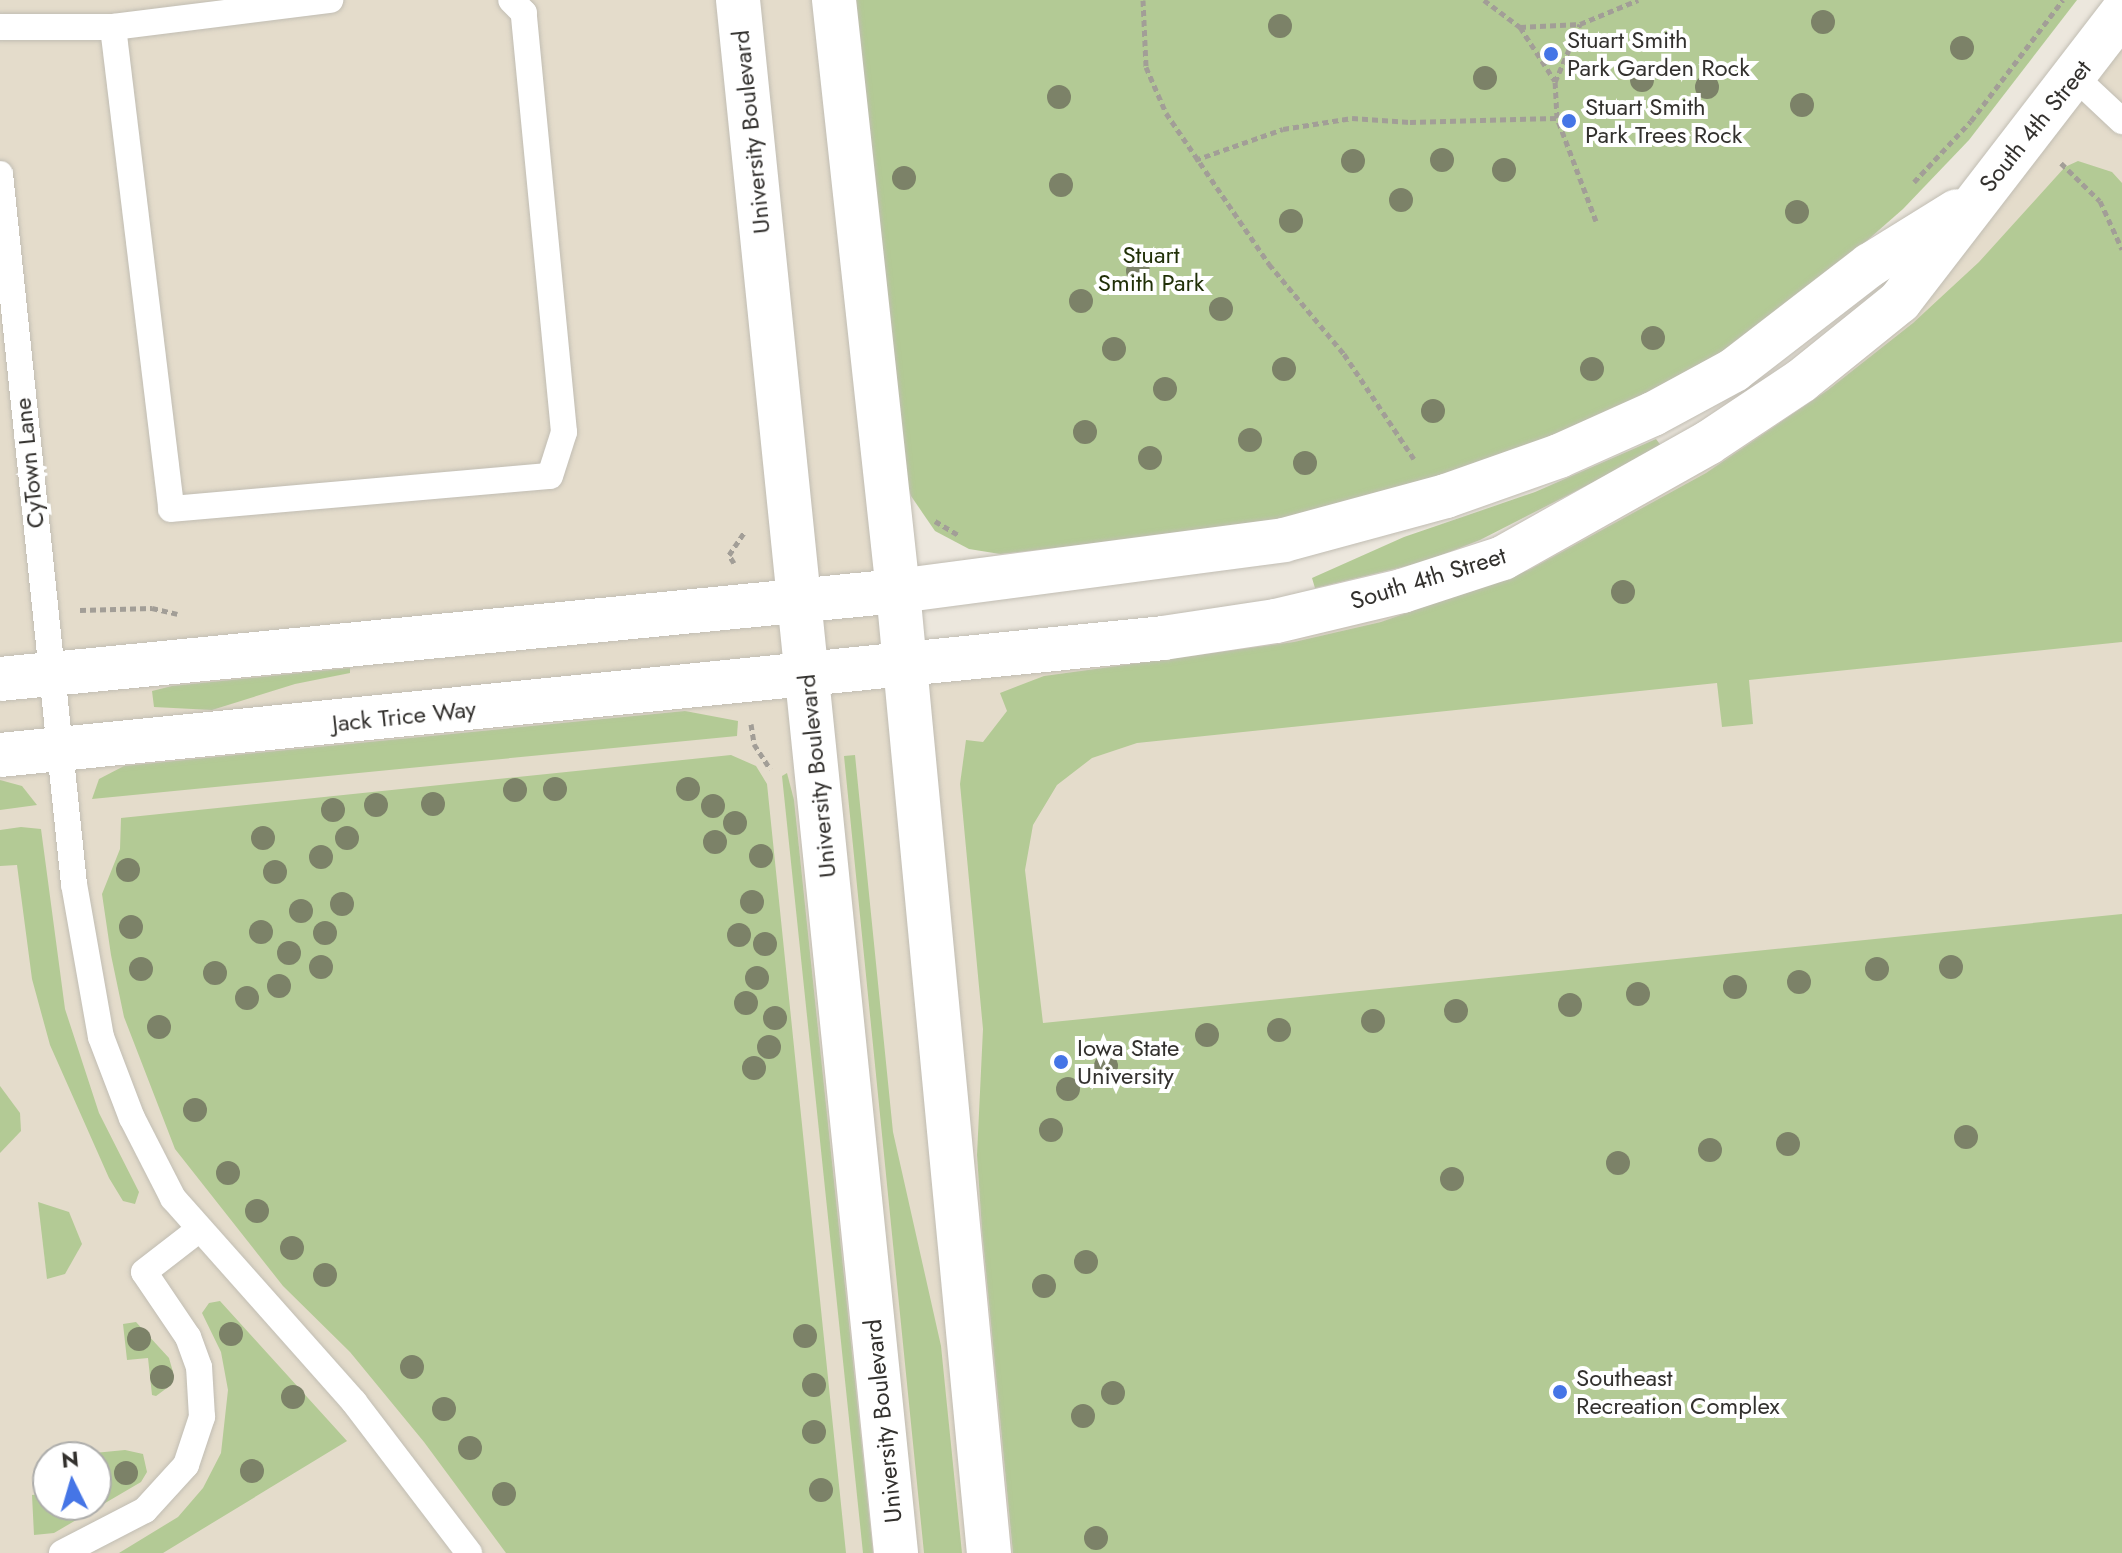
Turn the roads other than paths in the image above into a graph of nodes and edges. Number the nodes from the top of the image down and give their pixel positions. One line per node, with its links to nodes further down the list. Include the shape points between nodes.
1 (330, 0): 7 (lane)
2 (511, 0): 7 (lane, via 524,13 564,432 550,476 171,509)
3 (738, 0): 13 (main road, University Boulevard)
4 (834, 0): 12 (main road)
5 (2122, 13): 8 (main road, South 4th Street)
6 (0, 27): 7 (lane)
7 (113, 27)
8 (2076, 78): 9 (lane); 11 (main road, South 4th Street)
9 (2122, 121)
10 (0, 174): 15 (lane, CyTown Lane)
11 (1976, 200): 12 (main road, South 4th Street, via 1870,265 1734,370 1559,456 1431,501 1284,540); 14 (main road, South 4th Street, via 1900,301 1801,381 1708,443 1503,558 1402,591 1276,621)
12 (898, 591): 13 (main road, South 4th Street); 14 (main road)
13 (799, 600): 15 (main road); 16 (main road, University Boulevard)
14 (905, 668): 16 (main road, South 4th Street); 24 (main road)
15 (51, 673): 17 (main road); 18 (lane, CyTown Lane)
16 (807, 676): 18 (main road, Jack Trice Way); 23 (main road, University Boulevard)
17 (0, 679)
18 (59, 751): 19 (main road, Jack Trice Way); 20 (lane, CyTown Lane, via 82,940 101,1037 132,1118 173,1198)
19 (0, 755)
20 (197, 1231): 21 (lane, via 144,1272 188,1337 199,1367 202,1417 186,1465 145,1510); 22 (lane, CyTown Lane, via 354,1402)
21 (62, 1553)
22 (469, 1553)
23 (896, 1553)
24 (989, 1553)

